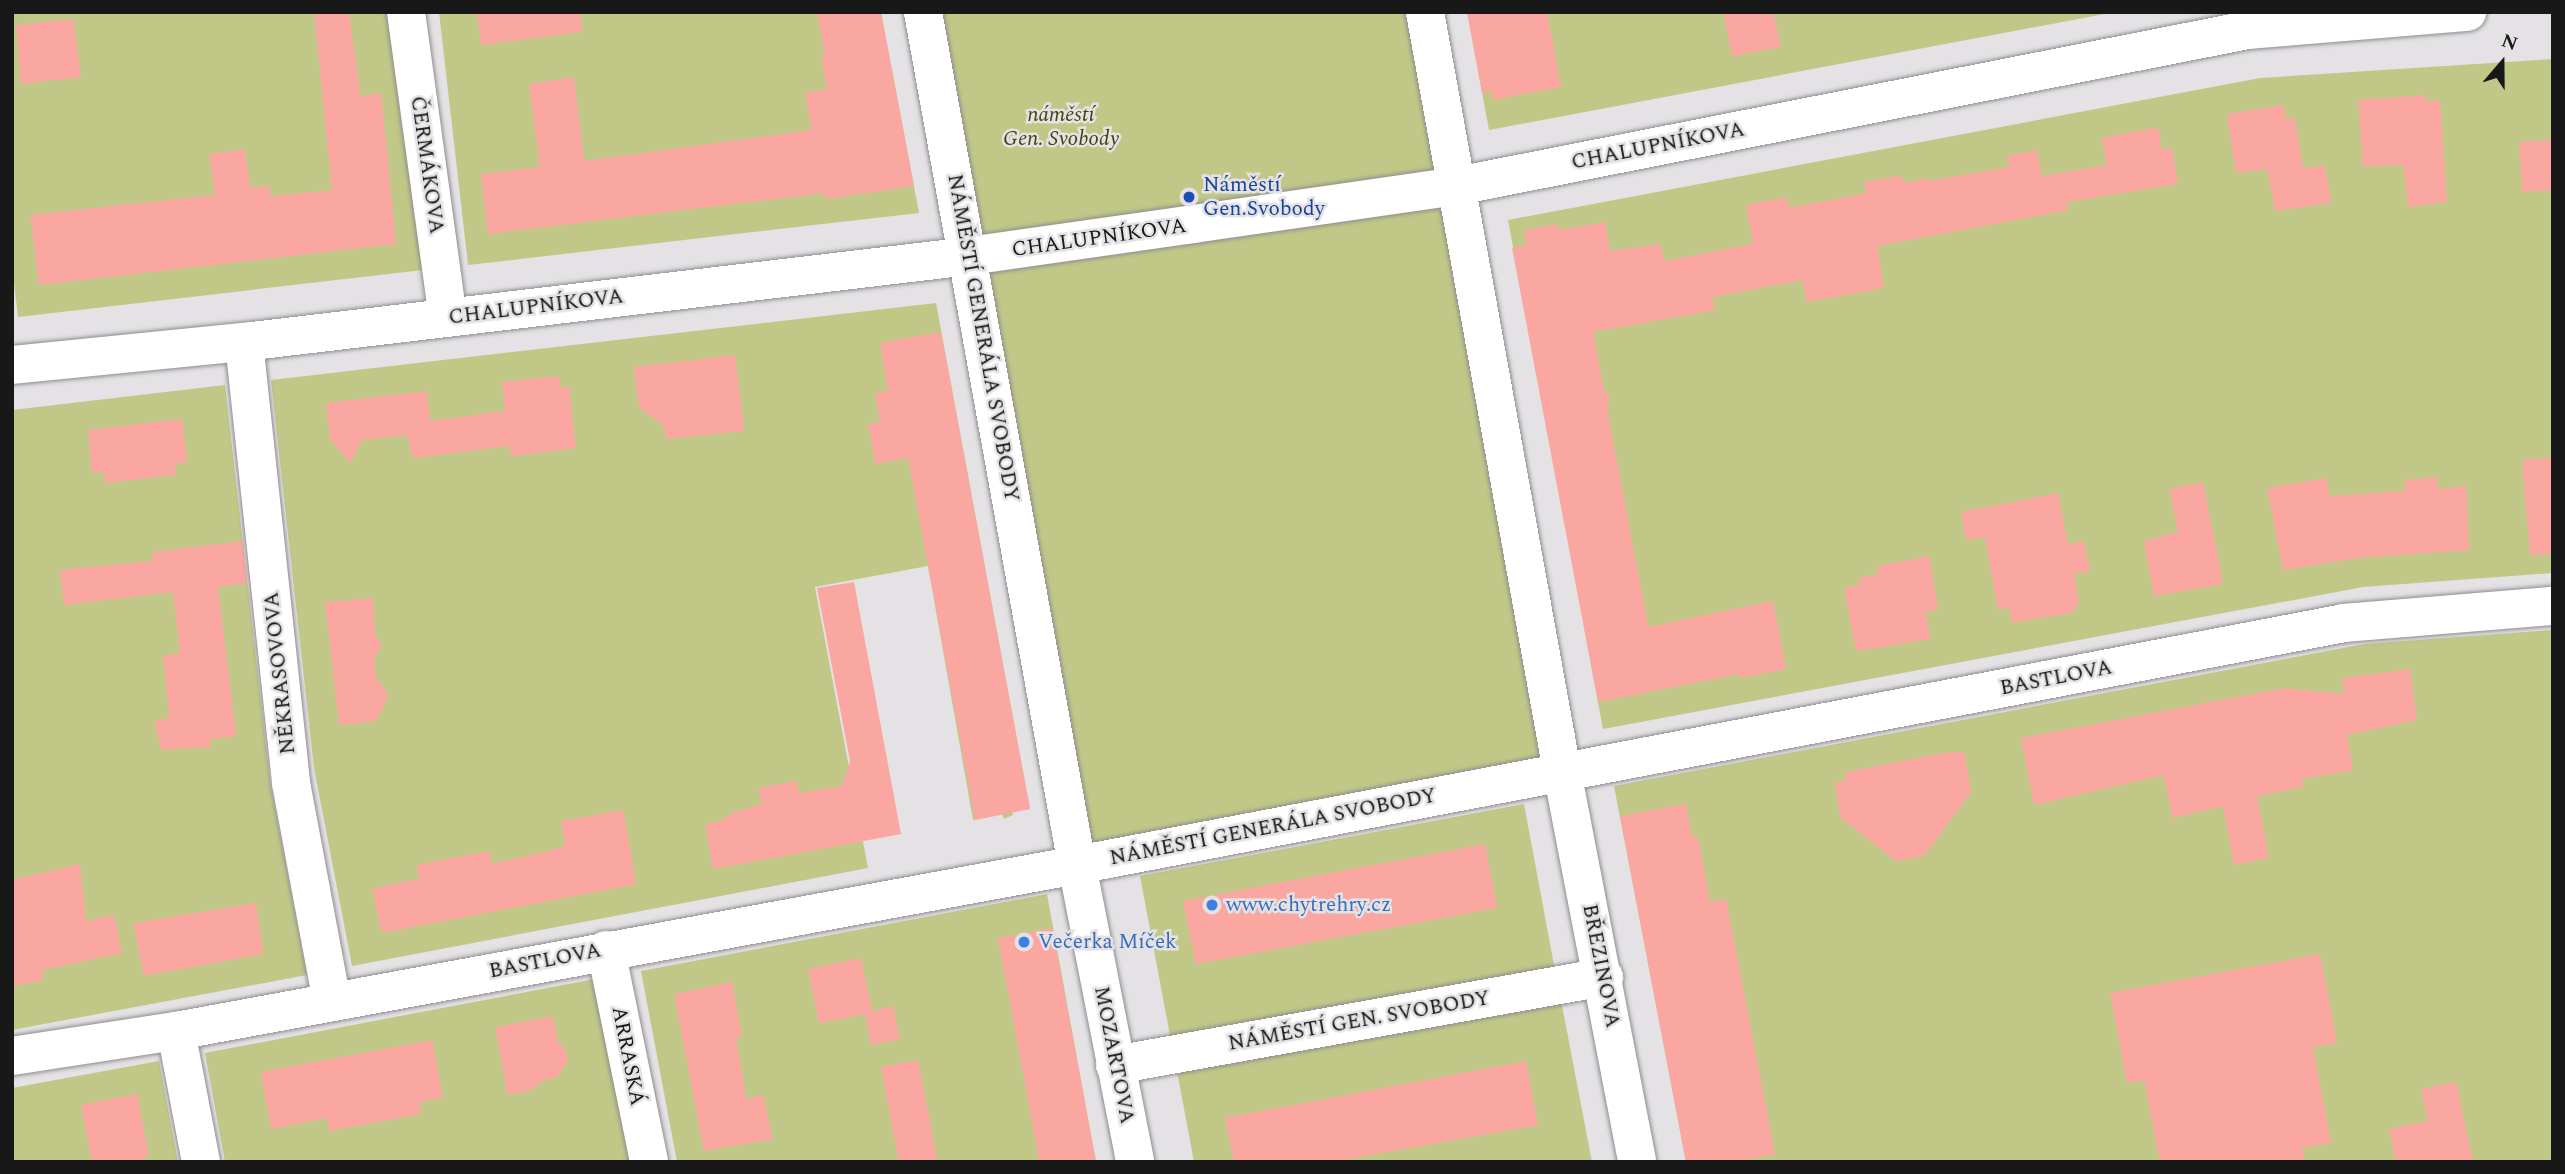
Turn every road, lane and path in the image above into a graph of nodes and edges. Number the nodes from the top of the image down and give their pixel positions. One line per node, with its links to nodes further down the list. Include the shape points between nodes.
1 (407, 12): 7 (street, ČERMÁKOVA)
2 (923, 12): 6 (street, NÁMĚSTÍ GENERÁLA SVOBODY)
3 (1425, 12): 5 (street)
4 (2467, 12): 5 (street, CHALUPNÍKOVA, via 2248,30)
5 (1457, 186): 6 (street, CHALUPNÍKOVA); 11 (street)
6 (969, 256): 7 (street, CHALUPNÍKOVA); 12 (street, NÁMĚSTÍ GENERÁLA SVOBODY)
7 (448, 317): 8 (street, CHALUPNÍKOVA)
8 (244, 342): 9 (street, CHALUPNÍKOVA); 15 (street, NĚKRASOVOVA, via 292,783)
9 (12, 365)
10 (2553, 606): 11 (street, BASTLOVA, via 2344,623)
11 (1562, 771): 12 (street, NÁMĚSTÍ GENERÁLA SVOBODY); 14 (street, BŘEZINOVA)
12 (1077, 865): 13 (street, BASTLOVA); 18 (street, MOZARTOVA)
13 (606, 950): 15 (street, BASTLOVA); 20 (street, ARRASKÁ)
14 (1604, 977): 18 (street, NÁMĚSTÍ GEN. SVOBODY); 22 (street, BŘEZINOVA)
15 (332, 1002): 16 (street, BASTLOVA)
16 (176, 1031): 17 (street, BASTLOVA); 19 (street)
17 (12, 1056)
18 (1115, 1065): 21 (street, MOZARTOVA)
19 (201, 1162)
20 (649, 1162)
21 (1135, 1162)
22 (1637, 1162)

